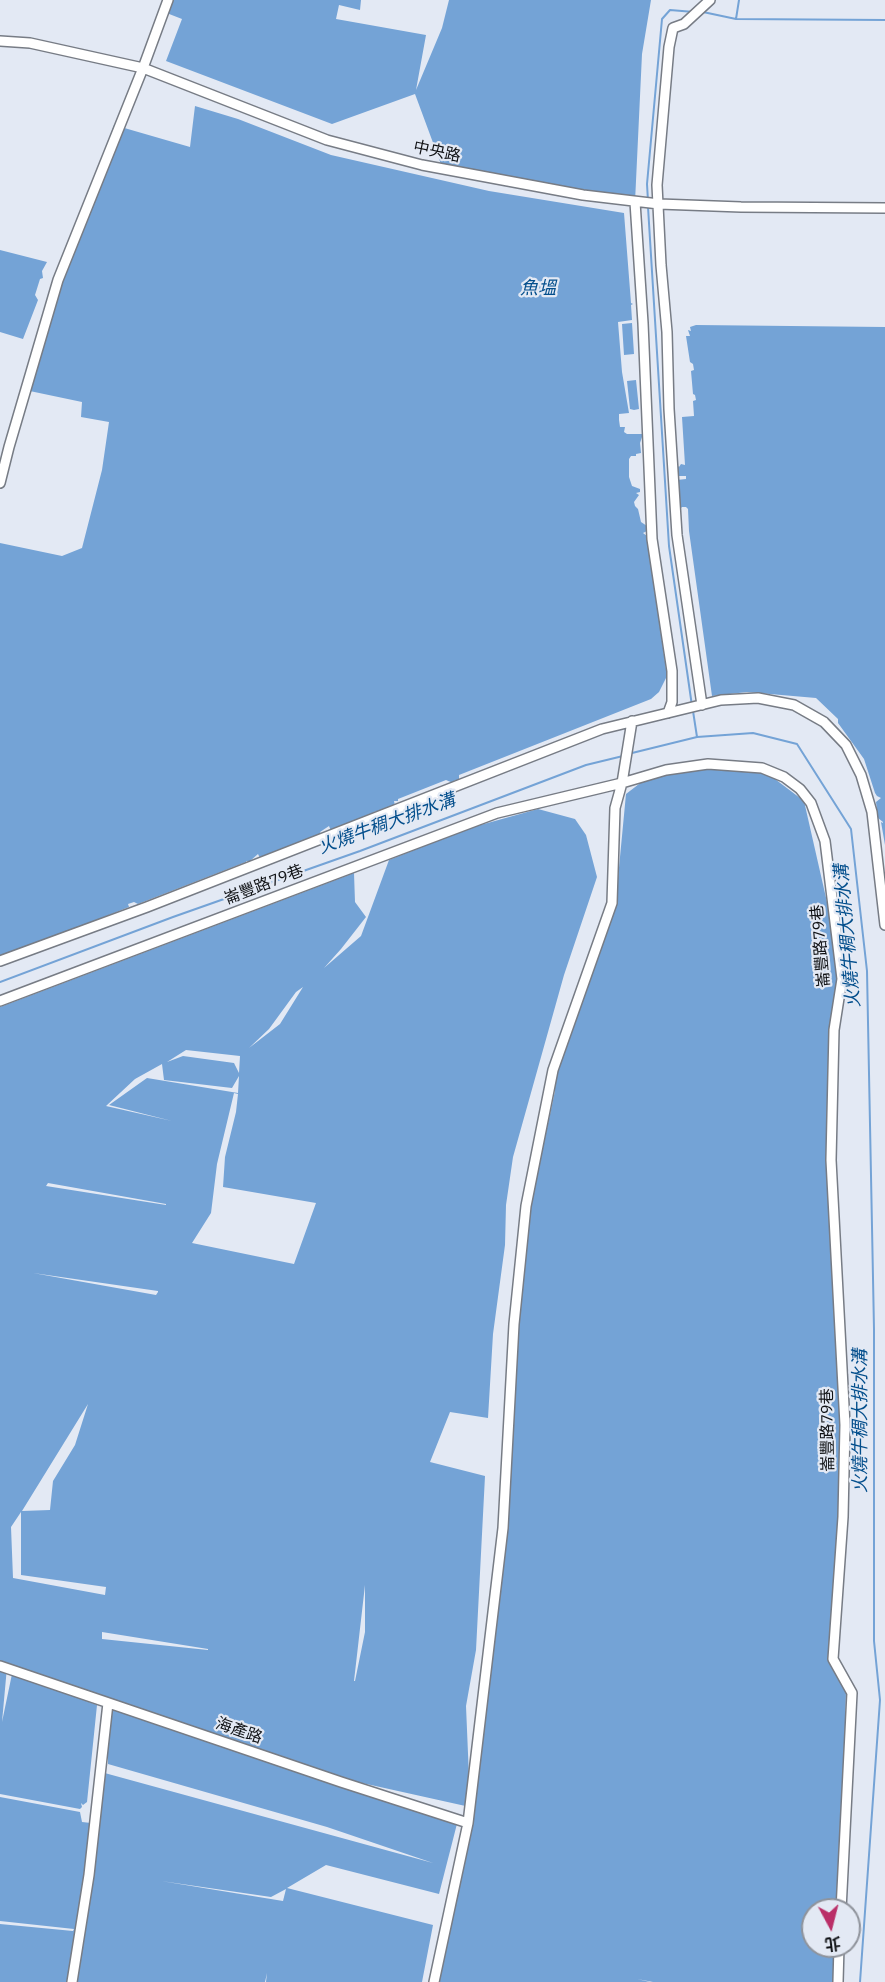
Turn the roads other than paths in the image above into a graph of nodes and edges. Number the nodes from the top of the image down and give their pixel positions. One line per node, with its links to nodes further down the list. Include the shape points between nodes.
1 (168, 0): 4 (street)
2 (710, 0): 6 (street, via 684,24 673,28 657,185)
3 (0, 41): 4 (street, 中央路, via 30,43)
4 (143, 68): 5 (street, 中央路, via 338,143 422,165); 8 (street, via 58,280)
5 (635, 201): 6 (street, 中央路); 10 (street, via 652,539 672,671)
6 (659, 204): 7 (street, 中央路); 9 (street, via 677,535)
7 (885, 208)
8 (0, 483)
9 (702, 705): 10 (street); 13 (street, via 758,698 794,705 824,722 846,746 861,775 872,812)
10 (668, 713): 11 (street)
11 (632, 721): 12 (street); 14 (street, via 602,729)
12 (622, 783): 15 (street, 崙豐路79巷, via 497,813); 18 (street, via 615,808 612,903 553,1070 526,1206 514,1324 502,1528); 19 (street, 崙豐路79巷, via 666,770 708,764 762,768 800,789 811,803 825,842 842,979 834,1030 831,1160 845,1425 833,1659 852,1693)
13 (885, 926)
14 (0, 961)
15 (0, 1002)
16 (0, 1666): 17 (street, 海產路)
17 (108, 1703): 18 (street, 海產路); 21 (street, via 89,1875)
18 (468, 1822): 22 (street)
19 (842, 1898)
20 (839, 1958): 23 (street)
21 (72, 1982)
22 (434, 1982)
23 (838, 1982)

